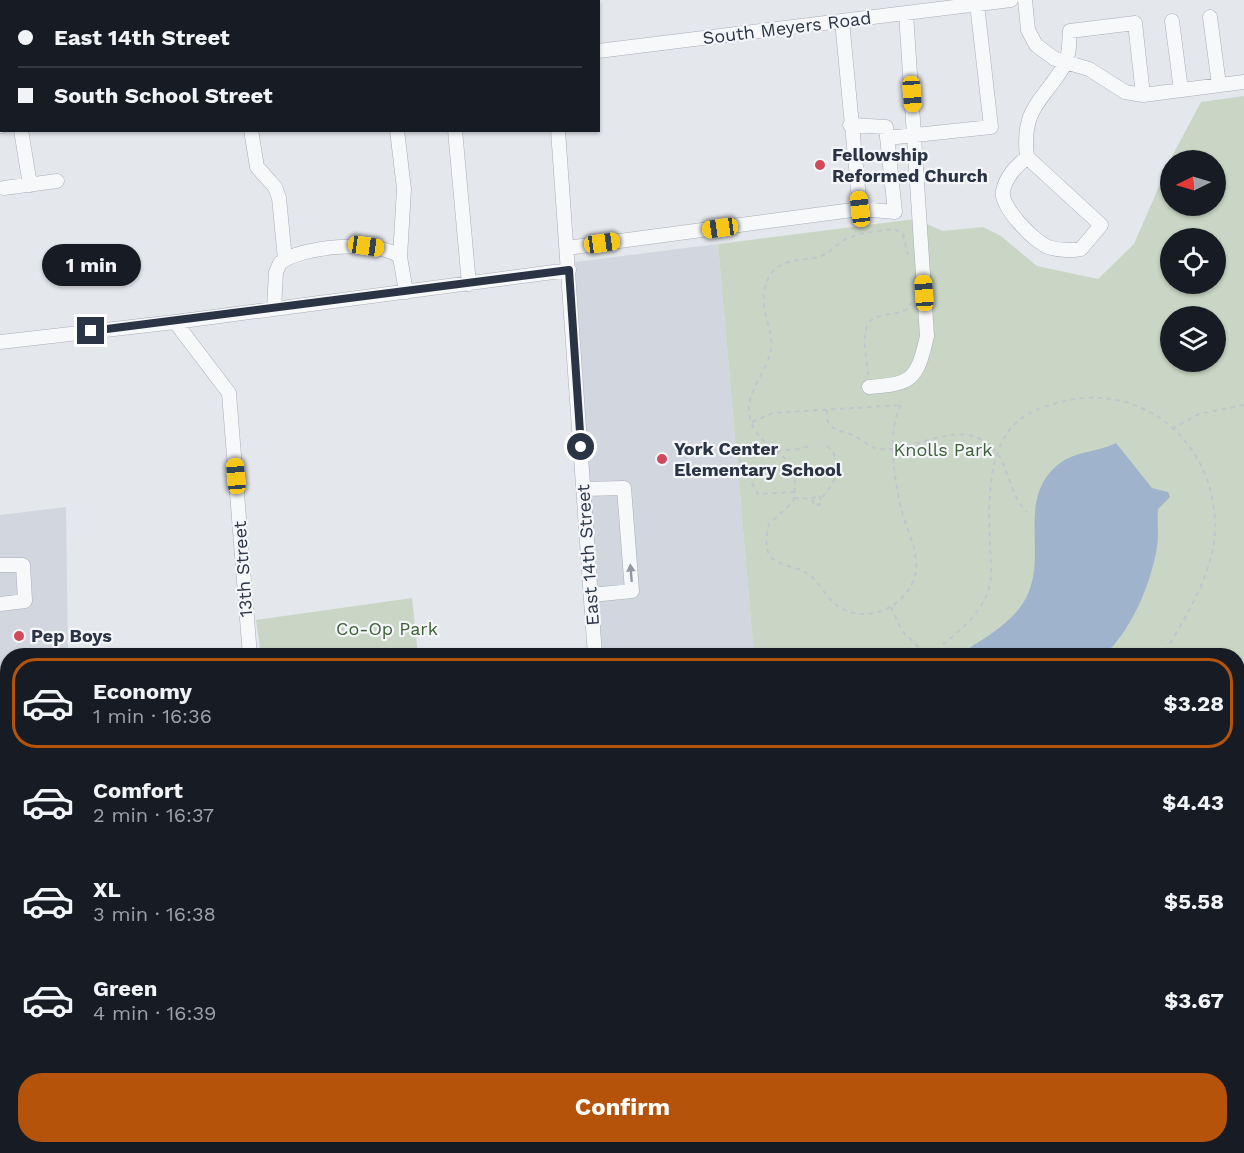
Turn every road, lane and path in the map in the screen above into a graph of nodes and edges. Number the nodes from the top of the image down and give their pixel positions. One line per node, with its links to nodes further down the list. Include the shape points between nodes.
1 (1011, 0): 3 (street, South Meyers Road)
2 (1025, 0): 9 (street, via 1028,30 1036,45)
3 (977, 4): 4 (street, South Meyers Road); 20 (street, via 991,127)
4 (906, 13): 6 (street, South Meyers Road); 20 (street)
5 (1210, 17): 11 (street)
6 (842, 21): 8 (street, South Meyers Road); 14 (street, via 852,109)
7 (1172, 21): 12 (street)
8 (600, 51)
9 (1066, 62): 13 (street, via 1089,69 1125,92); 13 (street, via 1070,31 1135,23); 22 (street, via 1033,108 1025,143)
10 (1244, 82): 11 (street)
11 (1219, 86): 12 (street)
12 (1181, 90): 13 (street)
13 (1143, 95)
14 (850, 125): 21 (street, via 886,127); 26 (street)
15 (21, 132): 24 (street)
16 (251, 132): 30 (street, via 257,167 275,187 279,198)
17 (397, 132): 29 (street, via 404,189)
18 (455, 132): 32 (street)
19 (558, 132): 27 (street, East 14th Street)
20 (915, 136): 21 (street); 38 (street, via 927,336 914,374 907,382)
21 (887, 138): 26 (street, via 895,212)
22 (1027, 157): 22 (street, via 1101,225 1081,249 1064,251 1045,246 1007,210 1002,193 1009,174)
23 (57, 181): 24 (street)
24 (30, 185): 25 (street)
25 (4, 188)
26 (860, 209): 27 (street)
27 (567, 248): 31 (street, East 14th Street)
28 (908, 255): 41 (path, via 903,234 895,229 877,231 844,240 823,255 789,260 773,273 764,302 772,342 748,407)
29 (400, 257): 30 (street, via 392,250 366,246); 33 (street)
30 (285, 259): 35 (street, via 276,272)
31 (569, 270): 32 (street); 49 (street, East 14th Street)
32 (469, 284): 33 (street)
33 (406, 292): 35 (street)
34 (912, 301): 38 (path, via 903,311 874,318 867,325)
35 (274, 309): 36 (street)
36 (175, 322): 37 (street); 59 (street, 13th Street, via 229,393)
37 (0, 342)
38 (869, 387)
39 (1244, 405): 42 (path, via 1199,414)
40 (827, 410): 41 (path, via 773,413); 45 (path, via 828,423 834,430 852,434 878,449); 45 (path, via 902,405)
41 (752, 422): 46 (path, via 759,436)
42 (1172, 429): 47 (path, via 1127,402 1092,396 1054,403 1019,420); 63 (path, via 1200,459 1213,497 1215,527 1205,575)
43 (812, 444): 46 (path, via 803,449)
44 (826, 446): 51 (path, via 835,456 836,475)
45 (894, 448): 47 (path, via 965,434); 58 (path, via 900,504 916,562 912,584)
46 (777, 451): 50 (path, via 788,458)
47 (998, 451): 54 (path, via 1019,504); 62 (path, via 988,593 971,619)
48 (732, 454): 50 (path, via 738,457 758,494)
49 (584, 489): 56 (street, East 14th Street); 56 (street, one-way to 49, via 632,591 624,488)
50 (795, 492): 52 (path)
51 (822, 497): 53 (path); 53 (path, via 815,506)
52 (794, 498): 53 (path); 58 (path, via 769,524 767,545 772,557 783,566 809,575 843,609 864,615)
53 (811, 498)
54 (1027, 512)
55 (0, 565): 57 (street, via 23,565 25,601)
56 (591, 595): 60 (street, East 14th Street)
57 (0, 603)
58 (891, 607): 61 (path, via 902,631)
59 (249, 648)
60 (594, 648)
61 (920, 648)
62 (937, 648)
63 (1166, 648)

